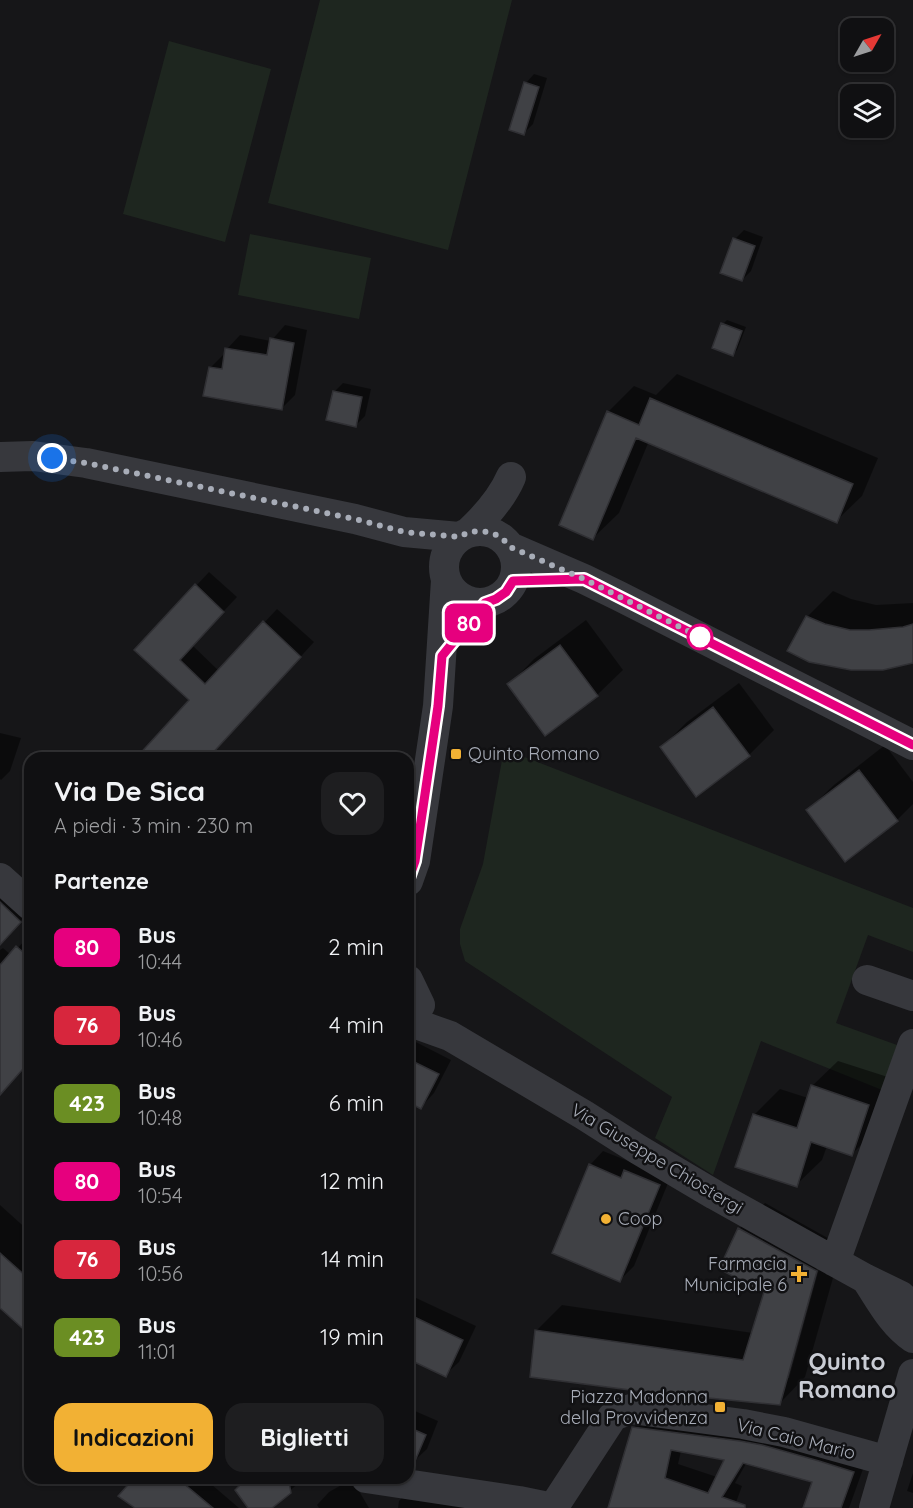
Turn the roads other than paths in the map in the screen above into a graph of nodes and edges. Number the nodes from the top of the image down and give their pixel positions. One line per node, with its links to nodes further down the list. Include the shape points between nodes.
1 (0, 457): 2 (street, via 33,456 86,463)
2 (404, 532): 3 (street); 5 (street)
3 (464, 535): 4 (street, via 492,533); 4 (street, via 478,524 508,484); 5 (street, via 450,545)
4 (506, 543): 6 (street); 7 (street, via 514,558)
5 (444, 574): 8 (street, via 461,598); 9 (street)
6 (584, 579): 7 (street); 10 (street)
7 (513, 581): 8 (street, via 506,592)
8 (485, 603): 9 (street)
9 (442, 656): 11 (street)
10 (913, 745)
11 (414, 864)
12 (0, 878): 13 (street)
13 (24, 900)
14 (867, 980): 15 (street)
15 (913, 996)
16 (414, 1003): 18 (street, Via Giuseppe Chiostergi, via 450,1036 706,1190)
17 (913, 1044): 18 (street)
18 (835, 1262): 19 (street, Via Giuseppe Chiostergi)
19 (866, 1279): 20 (street, via 902,1296); 21 (street, via 891,1317)
20 (913, 1308)
21 (913, 1338)
22 (913, 1375): 23 (street)
23 (888, 1461): 25 (street, Via Caio Mario, via 784,1432 631,1409 613,1416); 26 (street)
24 (406, 1484): 25 (street)
25 (553, 1508)
26 (874, 1508)

